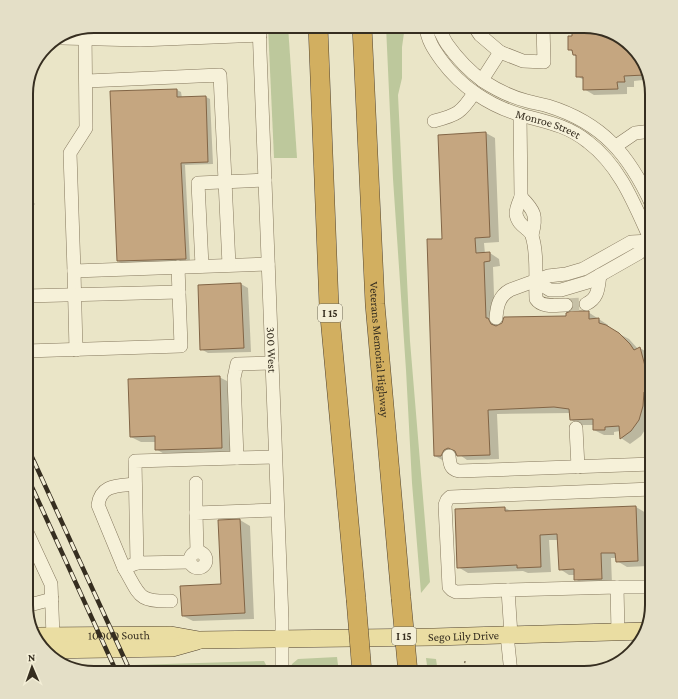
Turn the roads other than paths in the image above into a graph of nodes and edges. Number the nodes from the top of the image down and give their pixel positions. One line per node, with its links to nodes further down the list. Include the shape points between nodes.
1 (233, 33): 9 (street, via 140,40)
2 (259, 33): 18 (street, 300 West)
3 (318, 33): 67 (highway, I 15, bridge, via 329,306)
4 (362, 33): 68 (highway, Veterans Memorial Highway / I 15, bridge, via 375,304)
5 (426, 33): 13 (street, Monroe Street, via 446,67)
6 (441, 33): 12 (street, Monroe Street, via 457,57)
7 (479, 33): 10 (street)
8 (543, 33): 10 (street, via 544,62 523,61)
9 (85, 34): 11 (street)
10 (500, 52): 12 (street)
11 (87, 80): 19 (street, via 220,75); 27 (street, via 86,128 70,153)
12 (482, 80): 17 (street, Monroe Street, via 512,96 552,107 580,119)
13 (474, 93): 14 (street, Monroe Street); 15 (street, via 466,106 453,116)
14 (520, 115): 21 (street, Monroe Street, via 545,120 568,129 604,155 627,188); 29 (street, via 521,197 516,214 518,221 532,235 536,266)
15 (434, 121)
16 (645, 132): 17 (street, via 635,133)
17 (616, 146): 20 (street, Monroe Street, via 635,172)
18 (265, 180): 19 (street); 23 (street, 300 West)
19 (224, 181): 24 (street); 25 (street, via 198,182)
20 (645, 191)
21 (645, 227)
22 (645, 242): 28 (street, via 631,242)
23 (268, 264): 24 (street); 38 (street, 300 West)
24 (229, 265): 25 (street)
25 (202, 266): 26 (street)
26 (178, 267): 27 (street); 30 (street)
27 (74, 271): 31 (street)
28 (596, 272): 29 (street, via 583,269 548,276); 33 (street, via 598,293)
29 (535, 282): 34 (street, via 536,299 539,303); 35 (street, via 505,292 497,306)
30 (179, 292): 31 (street); 36 (street, via 181,346)
31 (74, 295): 32 (street); 36 (street)
32 (33, 296)
33 (586, 304)
34 (566, 305)
35 (496, 318)
36 (76, 350): 37 (street)
37 (33, 351)
38 (272, 363): 41 (street, 300 West); 42 (street, via 237,364 234,378)
39 (576, 428): 44 (street)
40 (449, 456): 44 (street, via 450,465 459,471)
41 (275, 457): 42 (street); 48 (street, 300 West)
42 (237, 458): 46 (street, via 135,461)
43 (645, 464): 44 (street)
44 (578, 467)
45 (196, 483): 49 (street)
46 (135, 484): 51 (street); 52 (street, via 109,487 100,495 98,505)
47 (645, 489): 55 (street, via 450,497 445,506 449,587 456,592)
48 (277, 510): 49 (street); 63 (street, 300 West)
49 (196, 513): 51 (street, via 194,557)
50 (33, 545): 56 (street, via 51,584)
51 (137, 563): 52 (street)
52 (124, 568): 57 (street, via 140,595 154,602)
53 (645, 586): 54 (street)
54 (617, 587): 55 (street); 60 (street)
55 (508, 590): 61 (street)
56 (52, 599): 58 (street); 62 (street)
57 (171, 601)
58 (33, 604)
59 (639, 631): 60 (main road, Sego Lily Drive)
60 (618, 632): 61 (main road, Sego Lily Drive)
61 (509, 635): 63 (main road, Sego Lily Drive); 69 (street)
62 (46, 636): 64 (main road, 10000 South, via 171,634)
63 (282, 638): 64 (main road, 10000 South); 66 (street, 300 West)
64 (199, 640): 65 (main road, 10000 South, via 172,648)
65 (53, 650)
66 (282, 666)
67 (361, 666)
68 (407, 666)
69 (511, 666)

